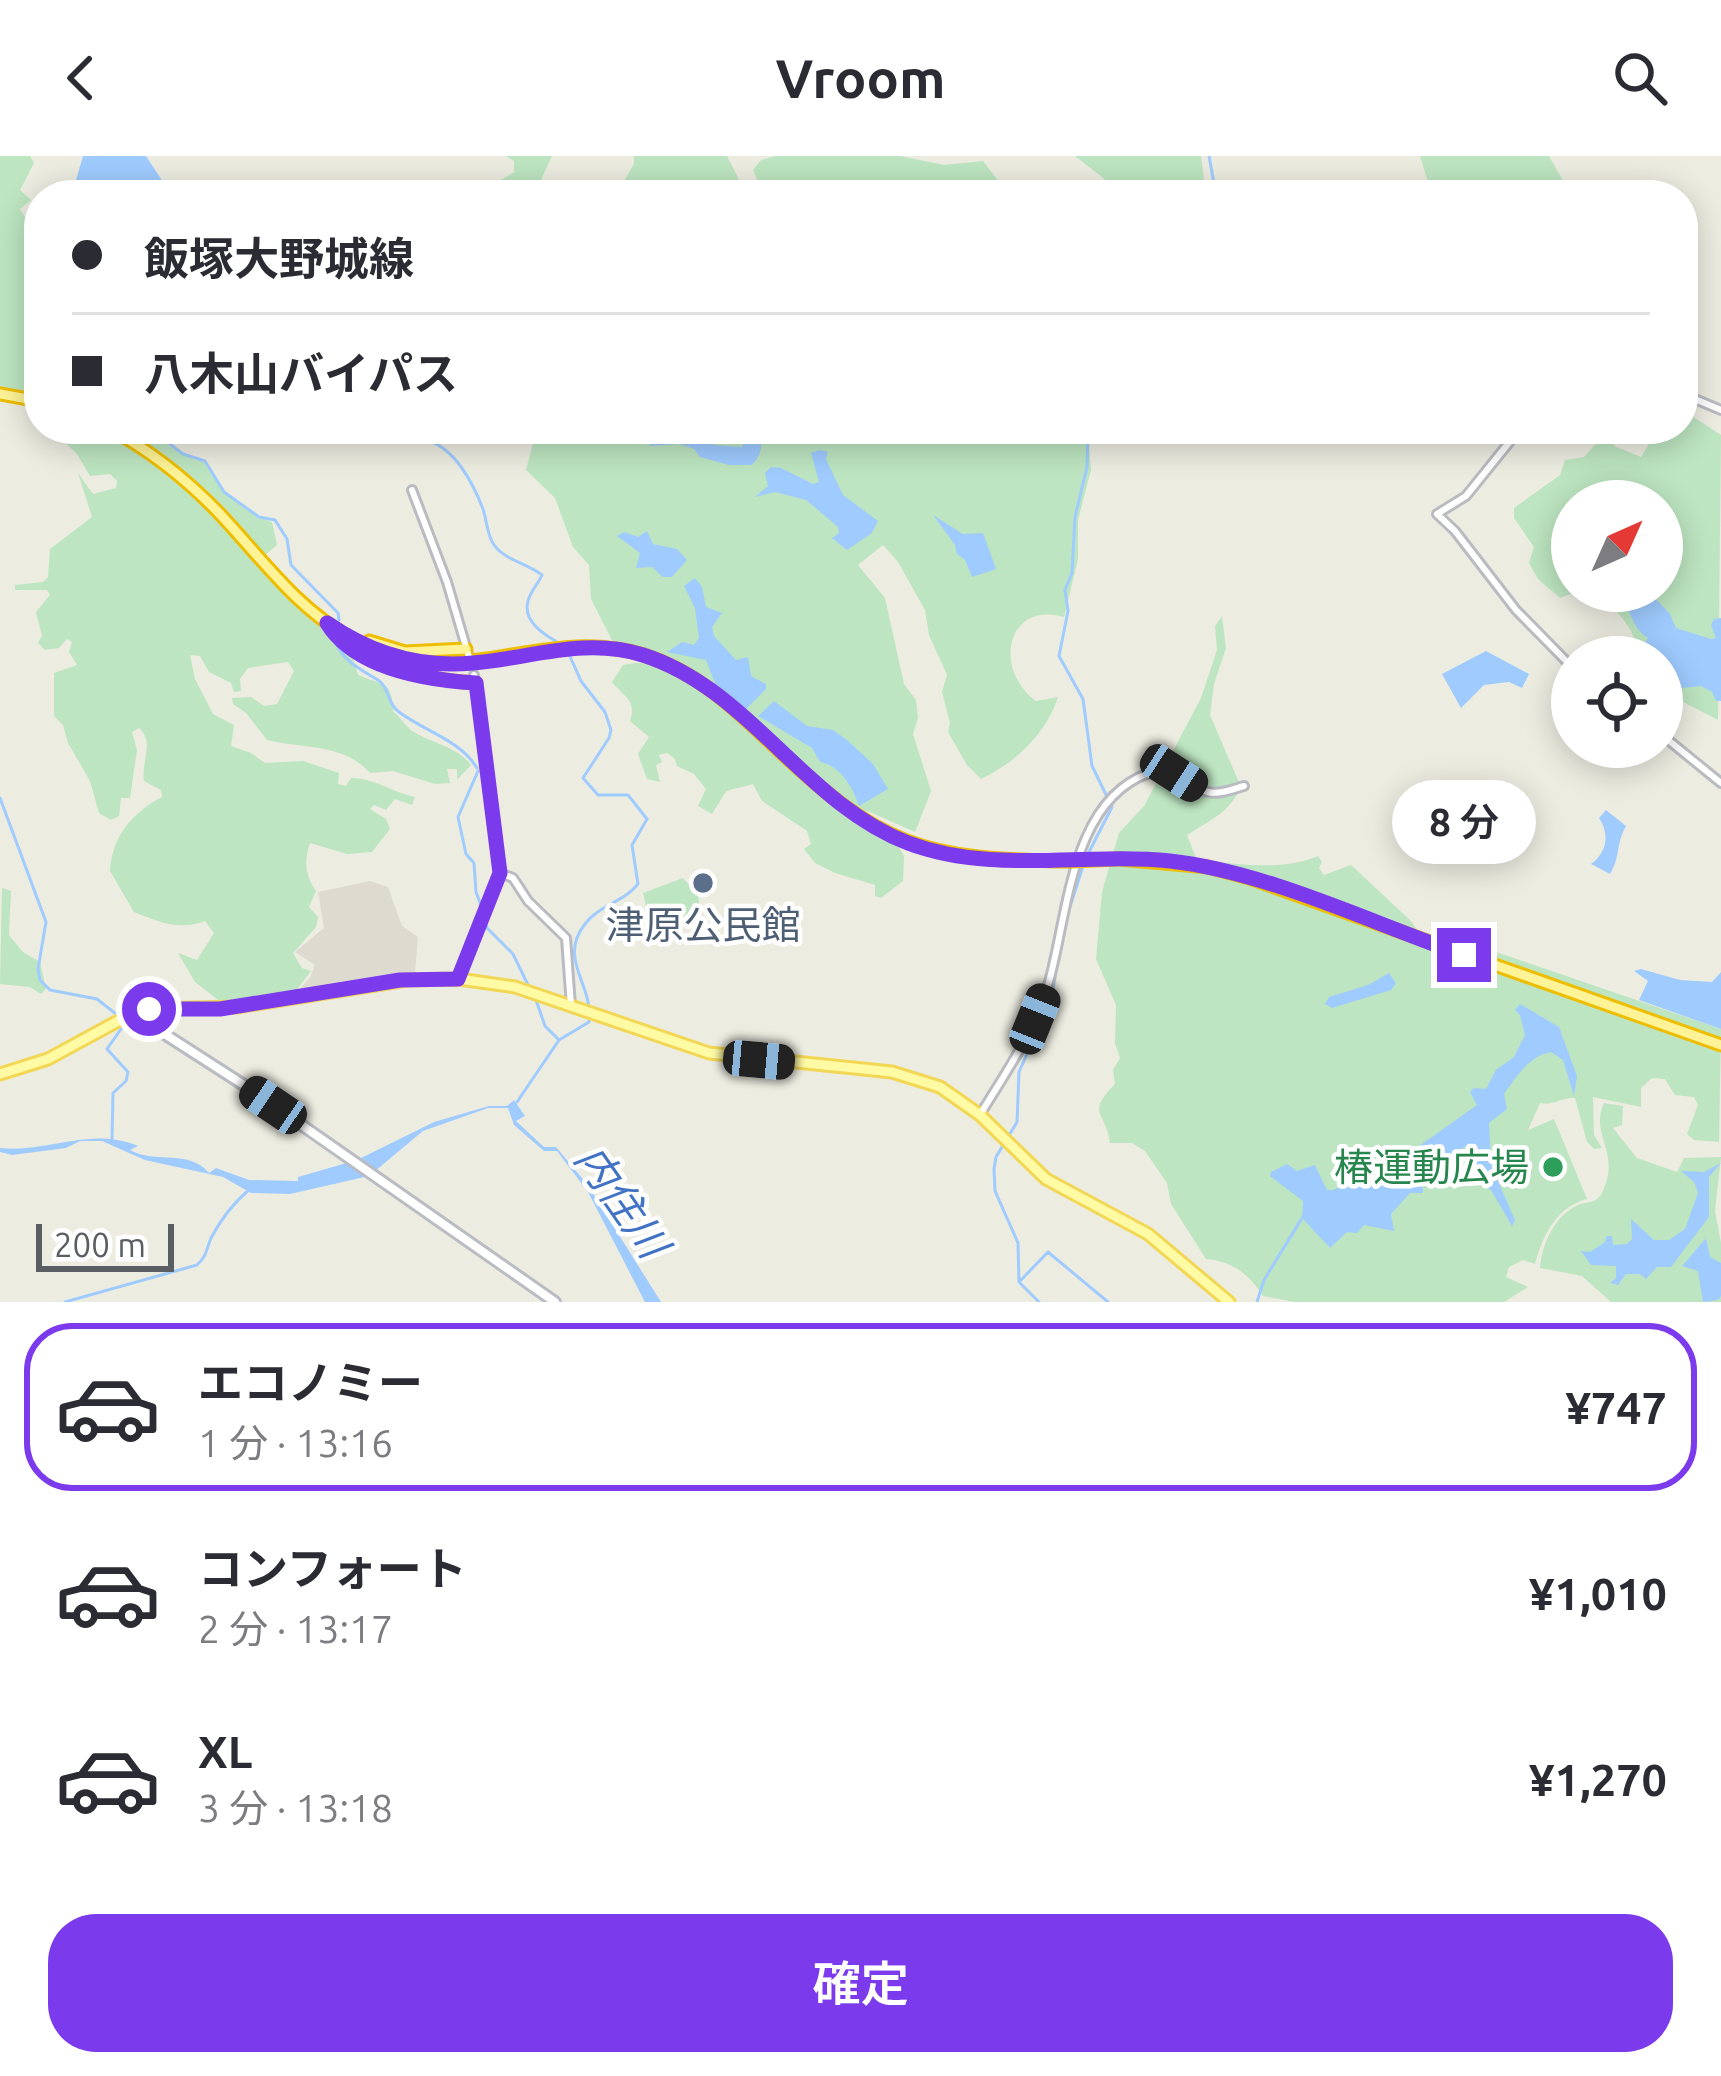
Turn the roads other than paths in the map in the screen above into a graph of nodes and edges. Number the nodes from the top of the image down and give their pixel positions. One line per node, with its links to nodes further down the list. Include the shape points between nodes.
1 (137, 444): 4 (highway, via 182,477)
2 (1508, 444): 6 (street, via 1466,496 1437,514)
3 (412, 490): 7 (street)
4 (307, 606): 5 (highway); 7 (highway, via 405,652)
5 (327, 623): 8 (highway, via 392,668 441,681); 16 (highway, bridge, via 412,661 473,663 573,647 641,654 692,677 822,791 888,835 960,857 1208,867)
6 (1551, 646)
7 (467, 653)
8 (475, 679): 12 (street)
9 (1683, 752): 10 (street)
10 (1721, 783)
11 (1244, 786): 18 (street, via 1206,792 1156,771 1108,803 1074,869 1035,1019)
12 (500, 873): 13 (street); 14 (street, via 566,938)
13 (458, 979): 14 (main road); 15 (main road, via 400,980 238,1007 170,1006)
14 (571, 1006): 18 (main road, via 709,1053 916,1076)
15 (127, 1017): 17 (main road); 19 (main road)
16 (1721, 1045)
17 (0, 1074)
18 (980, 1115): 20 (main road, via 1046,1179 1148,1234)
19 (555, 1302)
20 (1229, 1302)

